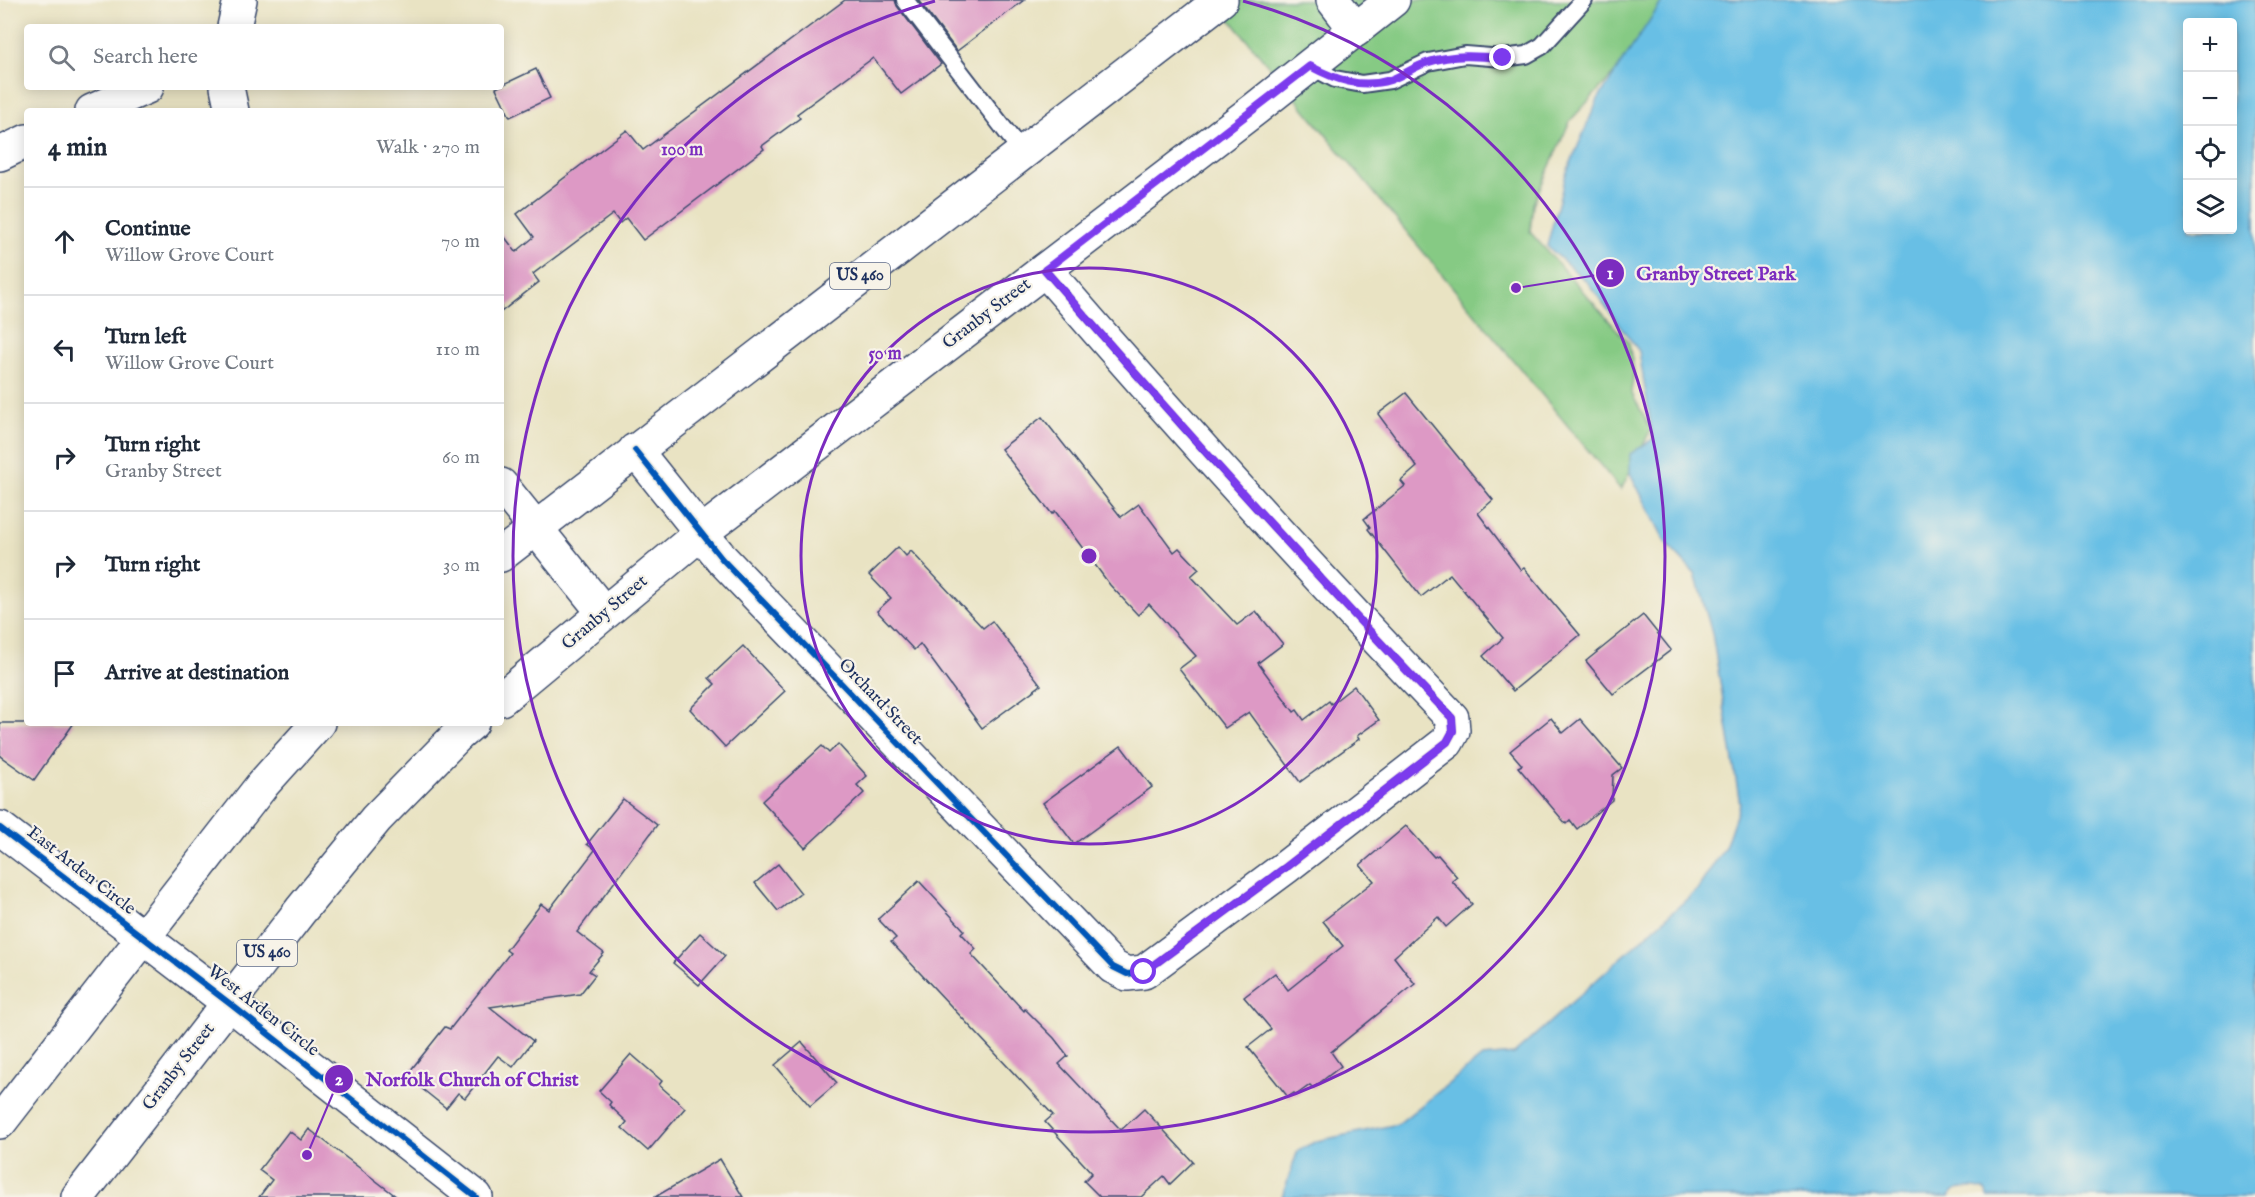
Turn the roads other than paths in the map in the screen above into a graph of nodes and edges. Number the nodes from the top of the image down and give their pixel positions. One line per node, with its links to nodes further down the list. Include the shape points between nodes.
1 (240, 0): 7 (main road)
2 (905, 0): 15 (lane)
3 (1221, 0): 15 (main road, US 460)
4 (1333, 0): 8 (main road)
5 (1393, 0): 8 (main road, Granby Street)
6 (1584, 0): 9 (lane, via 1542,46 1526,55 1465,56 1428,62 1390,80 1362,84 1335,79)
7 (235, 24)
8 (1356, 30): 9 (main road, Granby Street)
9 (1310, 66): 17 (main road, Granby Street)
10 (140, 90): 12 (main road)
11 (228, 90): 13 (main road)
12 (99, 108)
13 (231, 108)
14 (24, 142): 16 (main road)
15 (1022, 152): 18 (main road, US 460)
16 (0, 154)
17 (1045, 270): 21 (main road, Granby Street); 21 (main road, Orchard Street, via 1337,598 1452,718 1453,731 1447,742 1286,867 1144,972 1128,974 1113,967)
18 (635, 450): 20 (main road, US 460); 21 (main road, Orchard Street)
19 (504, 489): 20 (main road)
20 (534, 528): 22 (main road, US 460); 23 (main road)
21 (701, 533): 23 (main road, Granby Street)
22 (504, 553)
23 (604, 613): 24 (main road, Granby Street)
24 (504, 696)
25 (315, 726): 28 (main road, via 263,784)
26 (469, 726): 29 (main road, Granby Street / US 460, via 376,819)
27 (0, 828): 28 (main road, East Arden Circle)
28 (144, 938): 29 (main road, West Arden Circle); 30 (main road)
29 (229, 1003): 31 (main road, Granby Street / US 460); 32 (main road, West Arden Circle)
30 (0, 1122)
31 (78, 1197)
32 (476, 1197)

